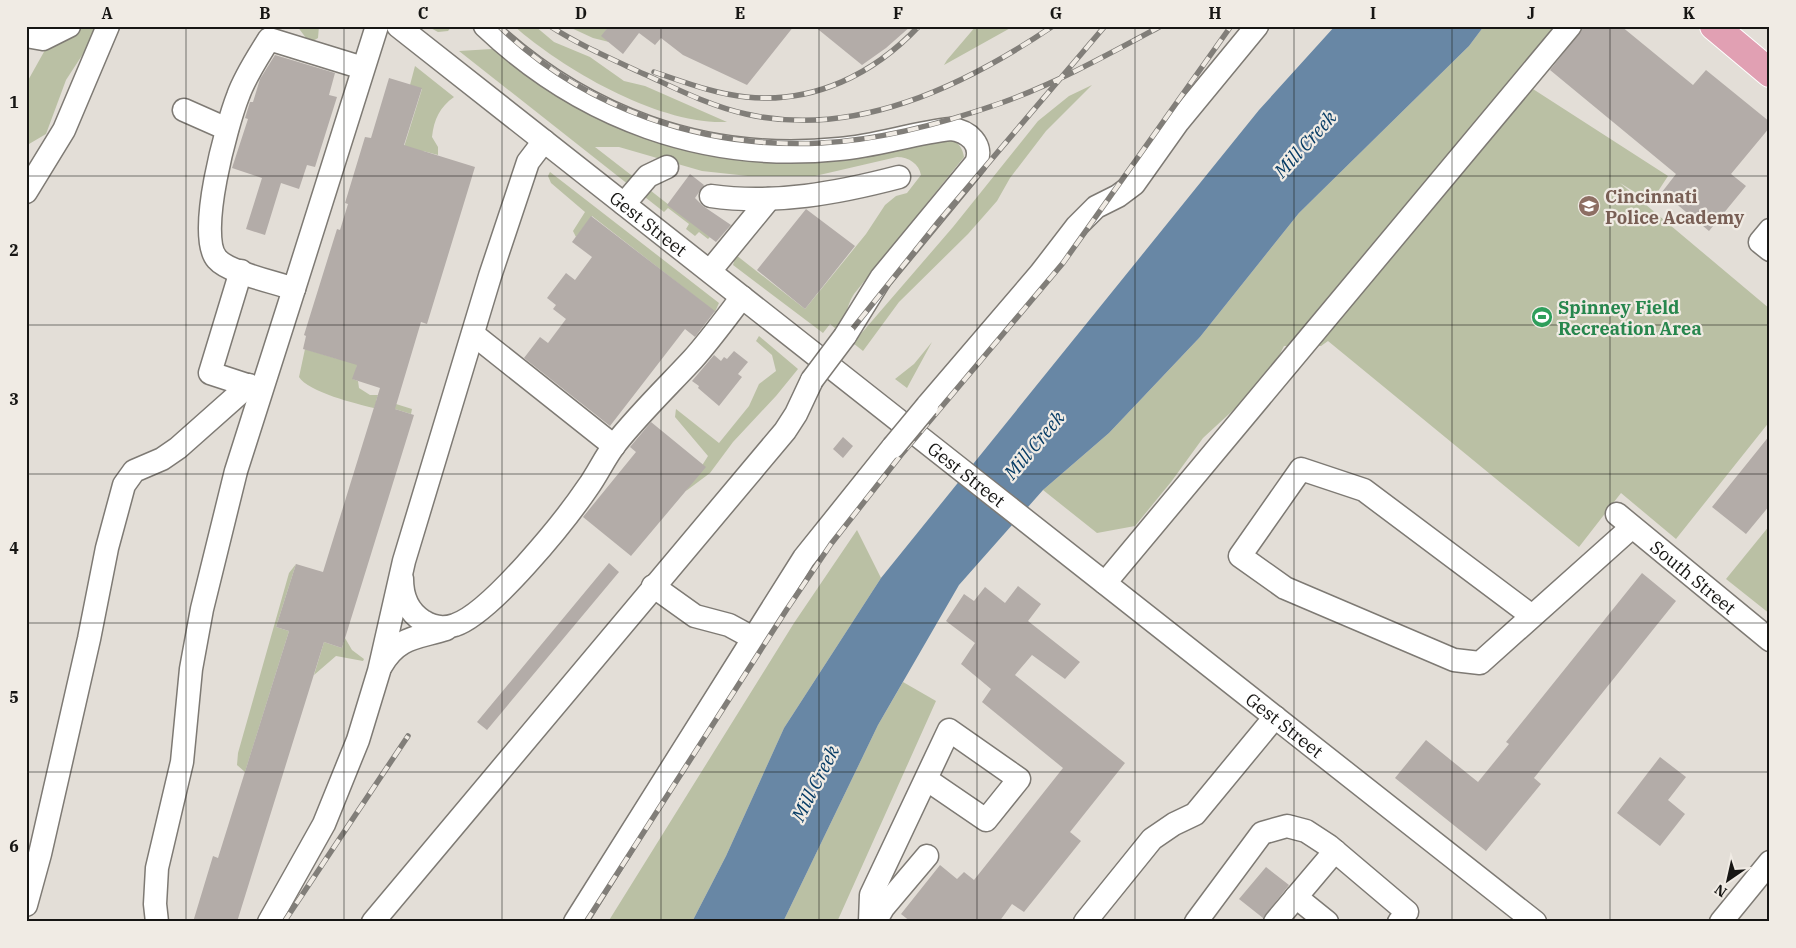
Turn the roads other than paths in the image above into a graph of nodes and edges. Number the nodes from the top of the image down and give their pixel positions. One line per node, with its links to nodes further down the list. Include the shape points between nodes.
1 (69, 26): 9 (street, via 43,39)
2 (108, 26): 17 (street, via 64,130)
3 (377, 26): 10 (street)
4 (398, 26): 14 (street, Gest Street)
5 (485, 26): 32 (street, bridge, via 532,66 580,98 634,123 690,140 734,148 791,152 841,149 951,129 963,131 972,138 979,152 976,163 881,278 845,336 812,380 785,431)
6 (1257, 26): 35 (street, bridge, via 1178,122 1134,184 1085,217 893,448 804,558)
7 (1570, 26): 31 (street)
8 (1714, 26): 11 (main road)
9 (26, 36)
10 (363, 68): 13 (street, via 269,39 240,91); 25 (street)
11 (1770, 73)
12 (184, 110): 13 (street)
13 (227, 129): 23 (street, via 213,197 210,243 217,259)
14 (544, 141): 20 (street, Gest Street); 27 (street, via 528,162)
15 (667, 167): 20 (street, via 648,176)
16 (898, 177): 19 (street, via 848,189)
17 (26, 192)
18 (712, 196): 19 (street)
19 (769, 199): 24 (street)
20 (624, 204): 24 (street, Gest Street)
21 (1770, 230): 22 (street, via 1760,242)
22 (1770, 250)
23 (241, 271): 25 (street); 28 (street, via 210,373)
24 (710, 271): 26 (street, Gest Street)
25 (294, 288): 28 (street)
26 (742, 297): 29 (street, via 694,358); 31 (street, Gest Street)
27 (473, 334): 29 (street); 30 (street)
28 (255, 387): 44 (street, via 178,448 134,471 124,484); 45 (street, via 197,632 182,762 156,880)
29 (614, 446): 34 (street, via 584,492 515,576 490,601)
30 (404, 561): 34 (street, via 402,588 404,599 413,613 433,626); 37 (street)
31 (1105, 583): 38 (street, Gest Street)
32 (654, 586): 35 (street, via 695,616 729,625); 47 (street)
33 (1532, 616): 33 (street, via 1480,663 1454,660 1286,588 1240,556 1301,469 1364,490); 36 (street, South Street, via 1624,521)
34 (456, 625): 37 (street, via 405,641 388,655)
35 (752, 638): 48 (street)
36 (1770, 640)
37 (379, 671): 46 (street, via 358,740 332,805)
38 (1275, 717): 51 (street, via 1195,814 1152,839); 56 (street, Gest Street)
39 (926, 779): 49 (street, via 871,895)
40 (1335, 851): 43 (street); 52 (street, via 1306,831 1287,826 1262,834); 55 (street, via 1407,912)
41 (927, 856): 50 (street)
42 (1770, 862): 57 (street)
43 (1296, 897): 53 (street); 54 (street)
44 (26, 905)
45 (157, 922)
46 (269, 922)
47 (373, 922)
48 (575, 922)
49 (870, 922)
50 (875, 922)
51 (1085, 922)
52 (1196, 922)
53 (1276, 922)
54 (1327, 922)
55 (1399, 922)
56 (1535, 922)
57 (1721, 922)

